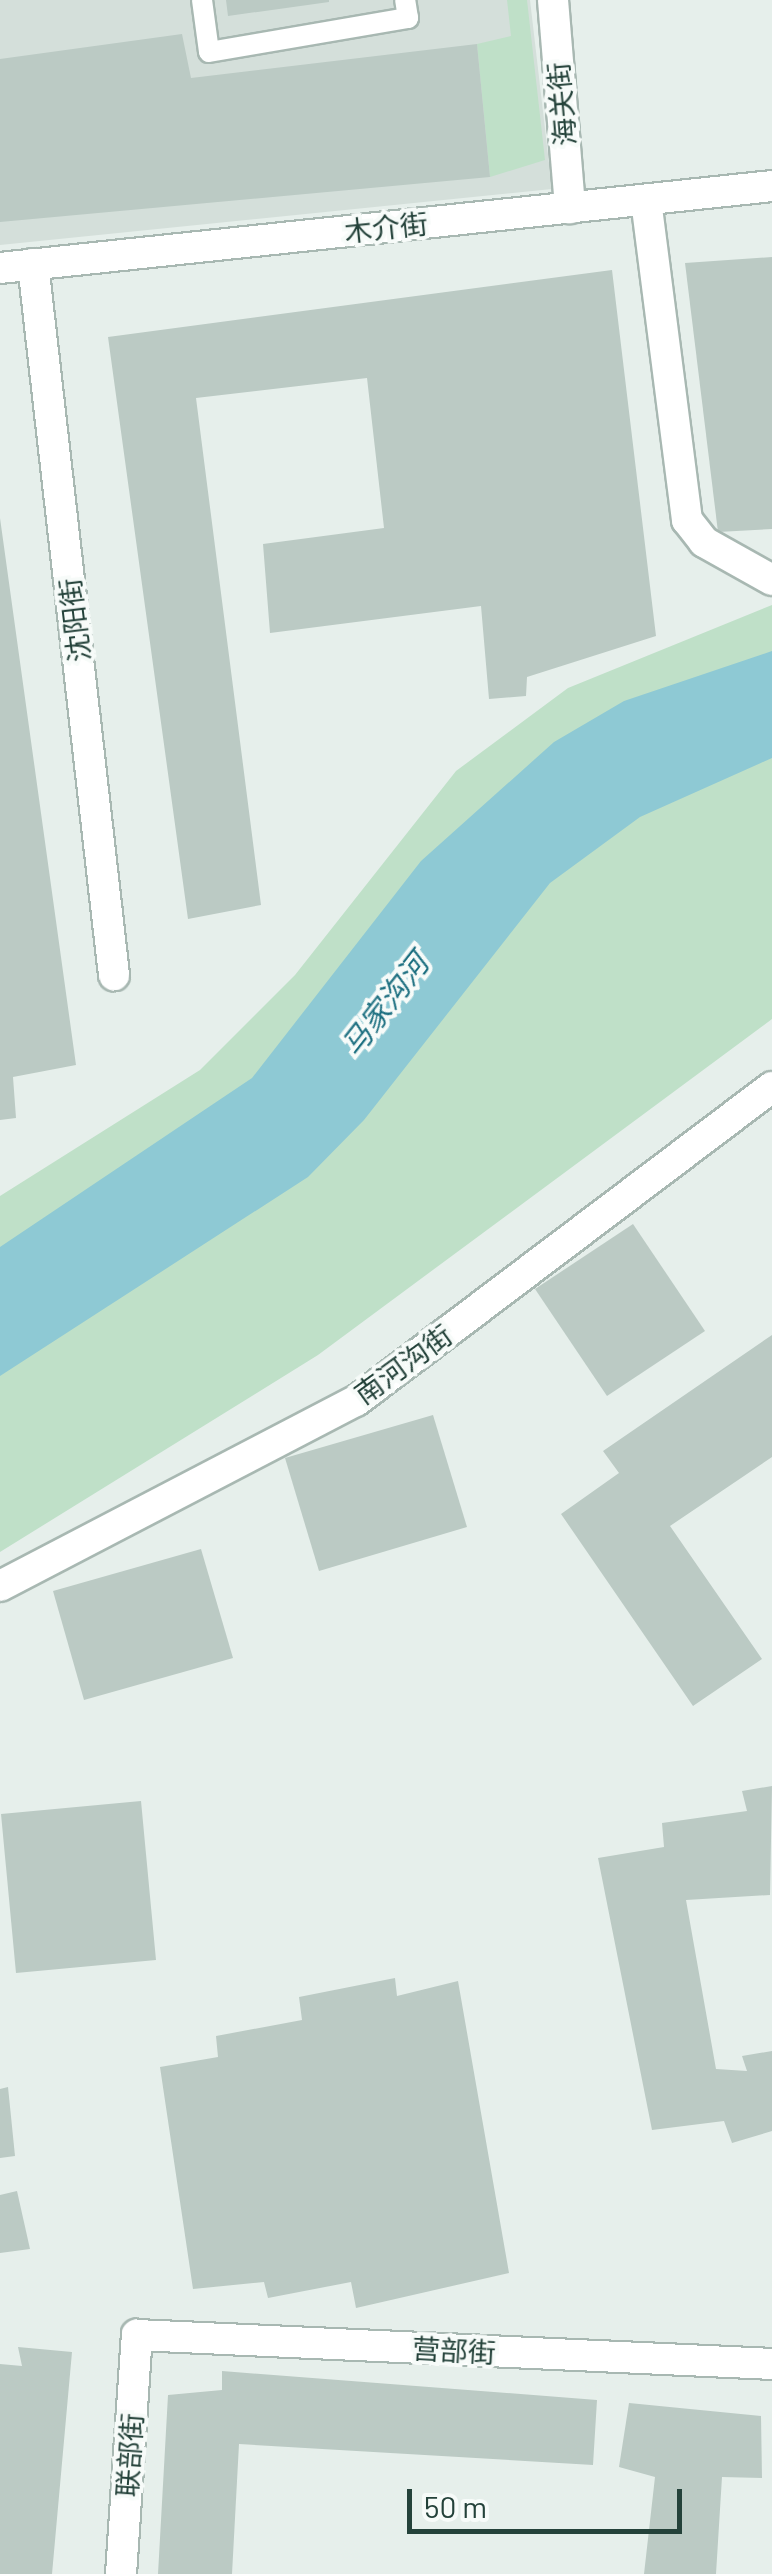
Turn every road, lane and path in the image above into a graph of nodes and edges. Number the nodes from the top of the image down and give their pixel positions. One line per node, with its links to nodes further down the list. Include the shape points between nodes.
1 (202, 0): 2 (lane, via 209,52 408,18)
2 (405, 0)
3 (553, 0): 6 (street, 海关街)
4 (772, 186): 5 (street, 木介街)
5 (646, 200): 6 (street, 木介街); 9 (street, via 687,520 704,542)
6 (570, 208): 7 (street, 木介街)
7 (33, 264): 8 (street, 木介街); 10 (street, 沈阳街)
8 (0, 268)
9 (772, 580)
10 (114, 975)
11 (772, 1087): 12 (street, 南河沟街, via 356,1400)
12 (0, 1586)
13 (136, 2335): 14 (street, 营部街); 15 (street, 联部街)
14 (772, 2364)
15 (120, 2574)

